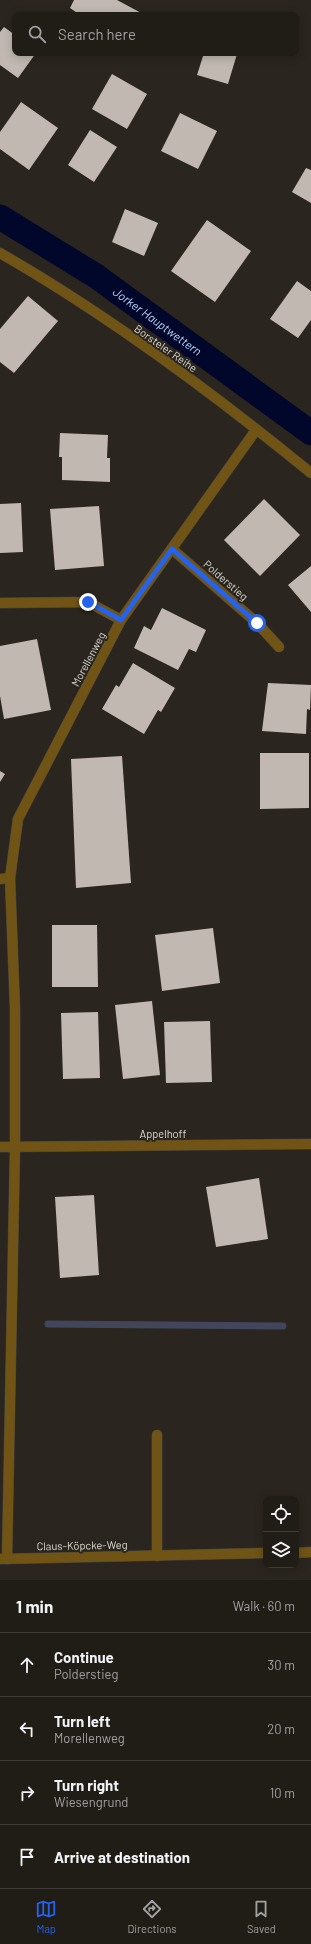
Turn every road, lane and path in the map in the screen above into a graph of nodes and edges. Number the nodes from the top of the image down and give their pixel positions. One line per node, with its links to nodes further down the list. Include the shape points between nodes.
1 (0, 253): 2 (street, Borsteler Reihe, via 55,284 191,380)
2 (256, 430): 3 (street, Borsteler Reihe); 4 (street, Morellenweg)
3 (311, 473)
4 (172, 549): 6 (street, Morellenweg); 7 (street, Polderstieg, via 257,623)
5 (0, 603): 6 (street, via 88,602)
6 (121, 620): 8 (street, Morellenweg, via 18,819)
7 (279, 648)
8 (5, 878): 10 (street, Morellenweg, via 15,1009)
9 (311, 1144): 10 (street, Appelhoff)
10 (15, 1146): 11 (street, Appelhoff); 17 (street, Claus-Köpcke-Weg)
11 (0, 1147)
12 (157, 1435): 16 (street)
13 (299, 1552): 14 (street)
14 (311, 1552)
15 (263, 1553): 16 (street, Claus-Köpcke-Weg)
16 (157, 1556): 17 (street, Claus-Köpcke-Weg)
17 (4, 1559)

